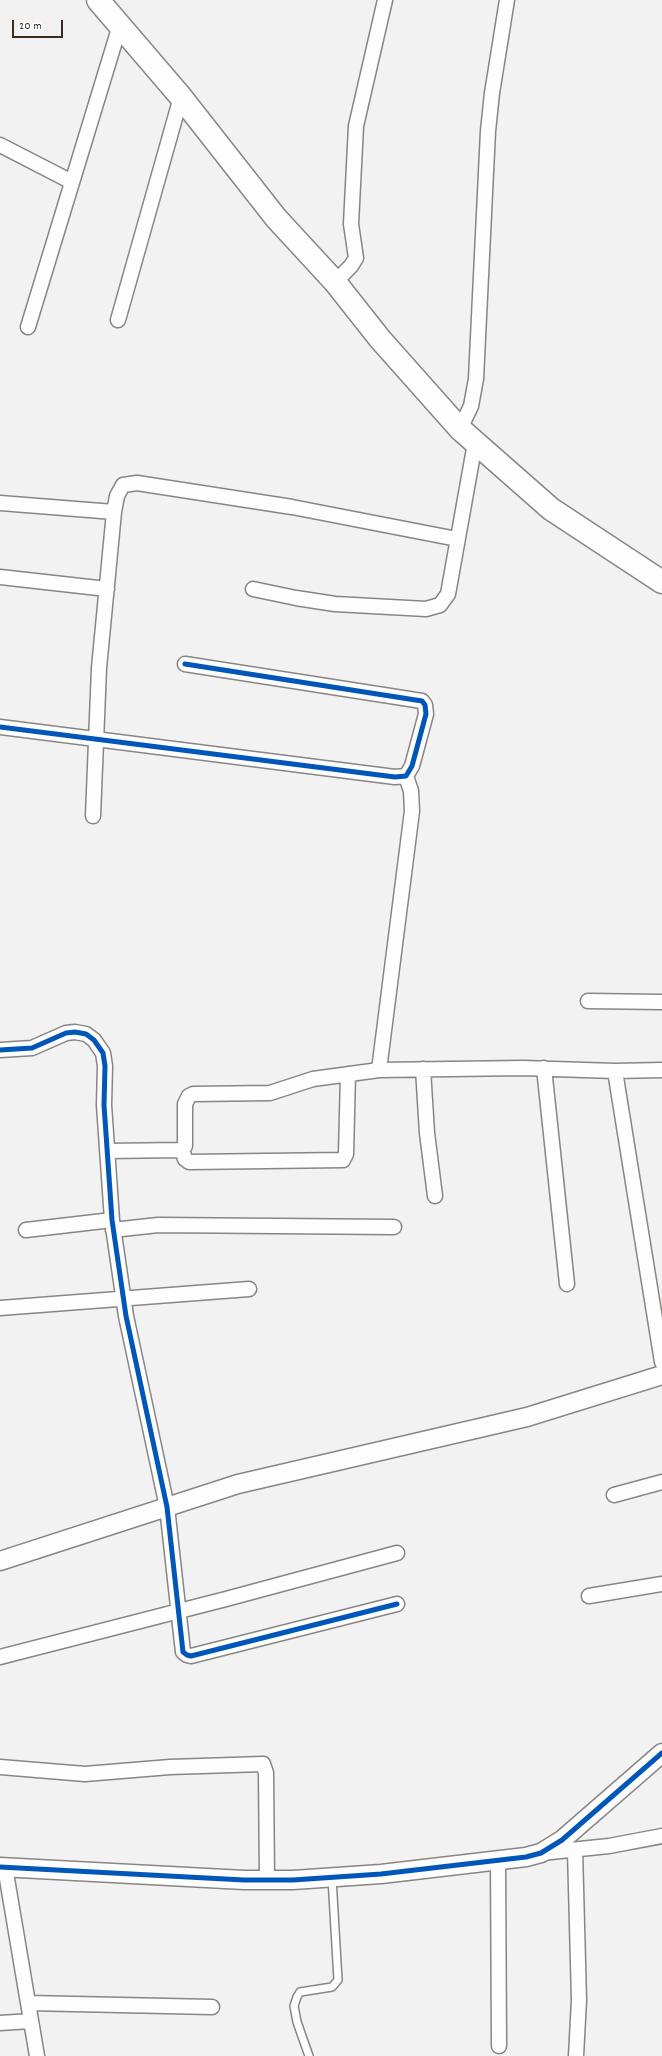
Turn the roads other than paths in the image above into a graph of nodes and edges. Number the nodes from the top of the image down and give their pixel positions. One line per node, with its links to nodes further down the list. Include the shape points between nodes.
1 (98, 0): 4 (main road)
2 (385, 0): 8 (street, via 356,126 351,224 356,258)
3 (507, 0): 11 (street, via 488,131 476,379)
4 (120, 26): 5 (main road); 7 (street)
5 (181, 97): 8 (main road, via 276,218); 9 (street)
6 (0, 145): 7 (street)
7 (72, 182): 10 (street)
8 (335, 282): 11 (main road, via 380,339)
9 (118, 320)
10 (28, 327)
11 (468, 436): 14 (street); 16 (main road, via 551,509)
12 (0, 503): 13 (street)
13 (114, 512): 14 (street, via 120,488 131,483 292,507); 17 (street)
14 (457, 539): 18 (street, via 448,594 444,602 433,608 335,604)
15 (0, 577): 17 (street)
16 (662, 582)
17 (107, 589): 21 (street, via 99,668)
18 (253, 589)
19 (185, 664): 22 (street, via 422,701 426,714 412,766)
20 (0, 727): 21 (street)
21 (96, 738): 22 (street, via 395,777); 23 (street)
22 (406, 776): 29 (street, via 411,791 412,811)
23 (93, 816)
24 (588, 1001): 25 (street)
25 (662, 1002)
26 (0, 1050): 34 (street, via 32,1048 66,1033 86,1034 94,1040 103,1053 105,1066)
27 (544, 1068): 28 (street); 30 (street); 39 (street)
28 (423, 1069): 29 (street); 35 (street, via 427,1133)
29 (379, 1070): 32 (street)
30 (615, 1070): 31 (street); 43 (street)
31 (662, 1070)
32 (348, 1074): 33 (street, via 313,1079 270,1093 191,1095 185,1104 185,1146); 33 (street, via 346,1154 343,1160 188,1162)
33 (182, 1149): 34 (street)
34 (107, 1151): 36 (street)
35 (435, 1196)
36 (113, 1225): 37 (street); 38 (street); 41 (street)
37 (394, 1227)
38 (26, 1230)
39 (567, 1284)
40 (249, 1289): 41 (street)
41 (123, 1298): 42 (street); 47 (street)
42 (0, 1308)
43 (662, 1362)
44 (662, 1375): 47 (street, via 527,1417 238,1484)
45 (662, 1482): 46 (street)
46 (614, 1495)
47 (167, 1507): 49 (street); 53 (street)
48 (397, 1553): 53 (street)
49 (0, 1561)
50 (662, 1584): 51 (street)
51 (589, 1596)
52 (397, 1604): 53 (street, via 191,1656 187,1656 181,1647)
53 (178, 1611): 54 (street)
54 (0, 1657)
55 (662, 1753): 59 (street, via 562,1840)
56 (0, 1767): 63 (street, via 85,1774 170,1767 263,1764 266,1773)
57 (662, 1836): 58 (street)
58 (575, 1850): 59 (street); 71 (street, via 579,2000)
59 (541, 1853): 60 (street)
60 (498, 1860): 62 (street, via 381,1874); 68 (street)
61 (3, 1867): 63 (street); 64 (street)
62 (332, 1877): 63 (street); 70 (lane, via 338,1980 332,1987 300,1992 294,2006 296,2022)
63 (267, 1880)
64 (28, 2003): 65 (street); 66 (street)
65 (212, 2007)
66 (31, 2021): 67 (street); 69 (street)
67 (0, 2023)
68 (499, 2046)
69 (37, 2056)
70 (309, 2056)
71 (576, 2056)

